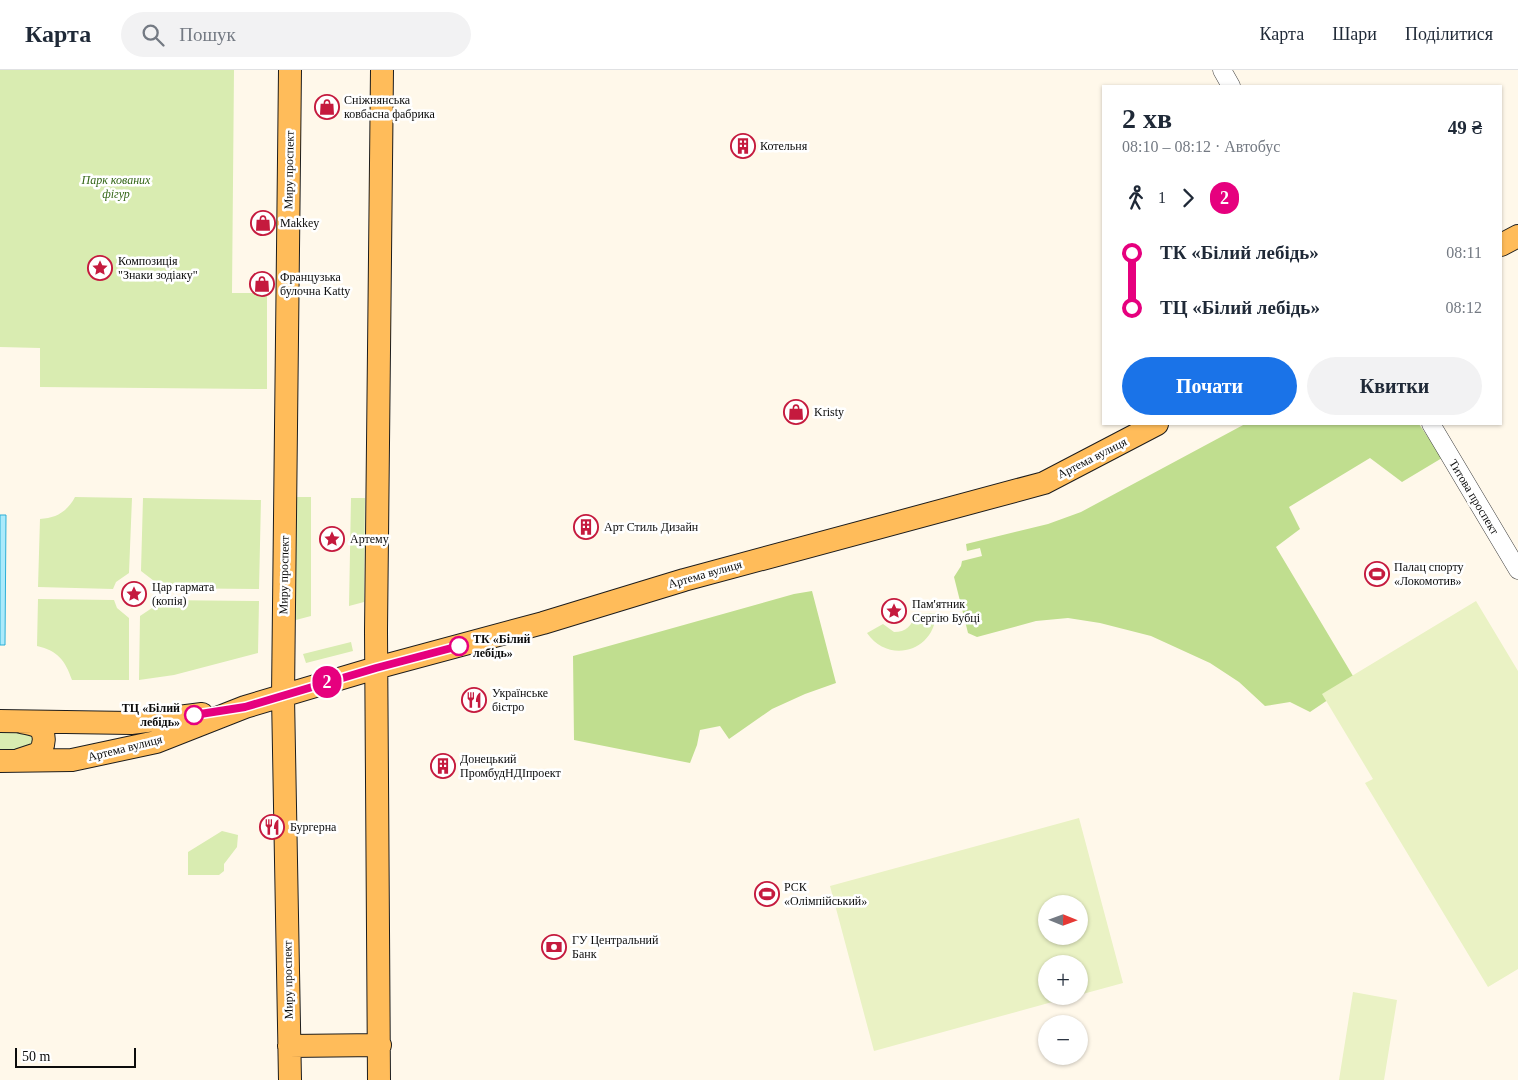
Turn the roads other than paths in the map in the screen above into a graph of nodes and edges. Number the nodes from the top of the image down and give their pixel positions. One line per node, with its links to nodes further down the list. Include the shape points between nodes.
1 (1222, 70): 4 (street)
2 (378, 73): 10 (main road)
3 (294, 74): 11 (main road, Миру проспект)
4 (1231, 85)
5 (1518, 236): 6 (main road)
6 (1502, 244)
7 (1155, 425): 10 (main road, Артема вулиця, via 1044,483 684,580 543,623)
8 (1432, 425): 9 (street, Титова проспект)
9 (1518, 570)
10 (376, 668): 11 (main road, Артема вулиця); 15 (main road)
11 (283, 696): 12 (main road, Артема вулиця); 16 (main road, Миру проспект)
12 (245, 707): 13 (main road, Артема вулиця, via 140,722); 14 (main road, Артема вулиця, via 147,744 72,760)
13 (7, 721): 14 (main road, via 36,726 44,736 44,745 37,754)
14 (7, 761)
15 (380, 1045): 16 (main road); 18 (main road)
16 (289, 1046): 17 (main road, Миру проспект)
17 (290, 1080)
18 (379, 1080)

